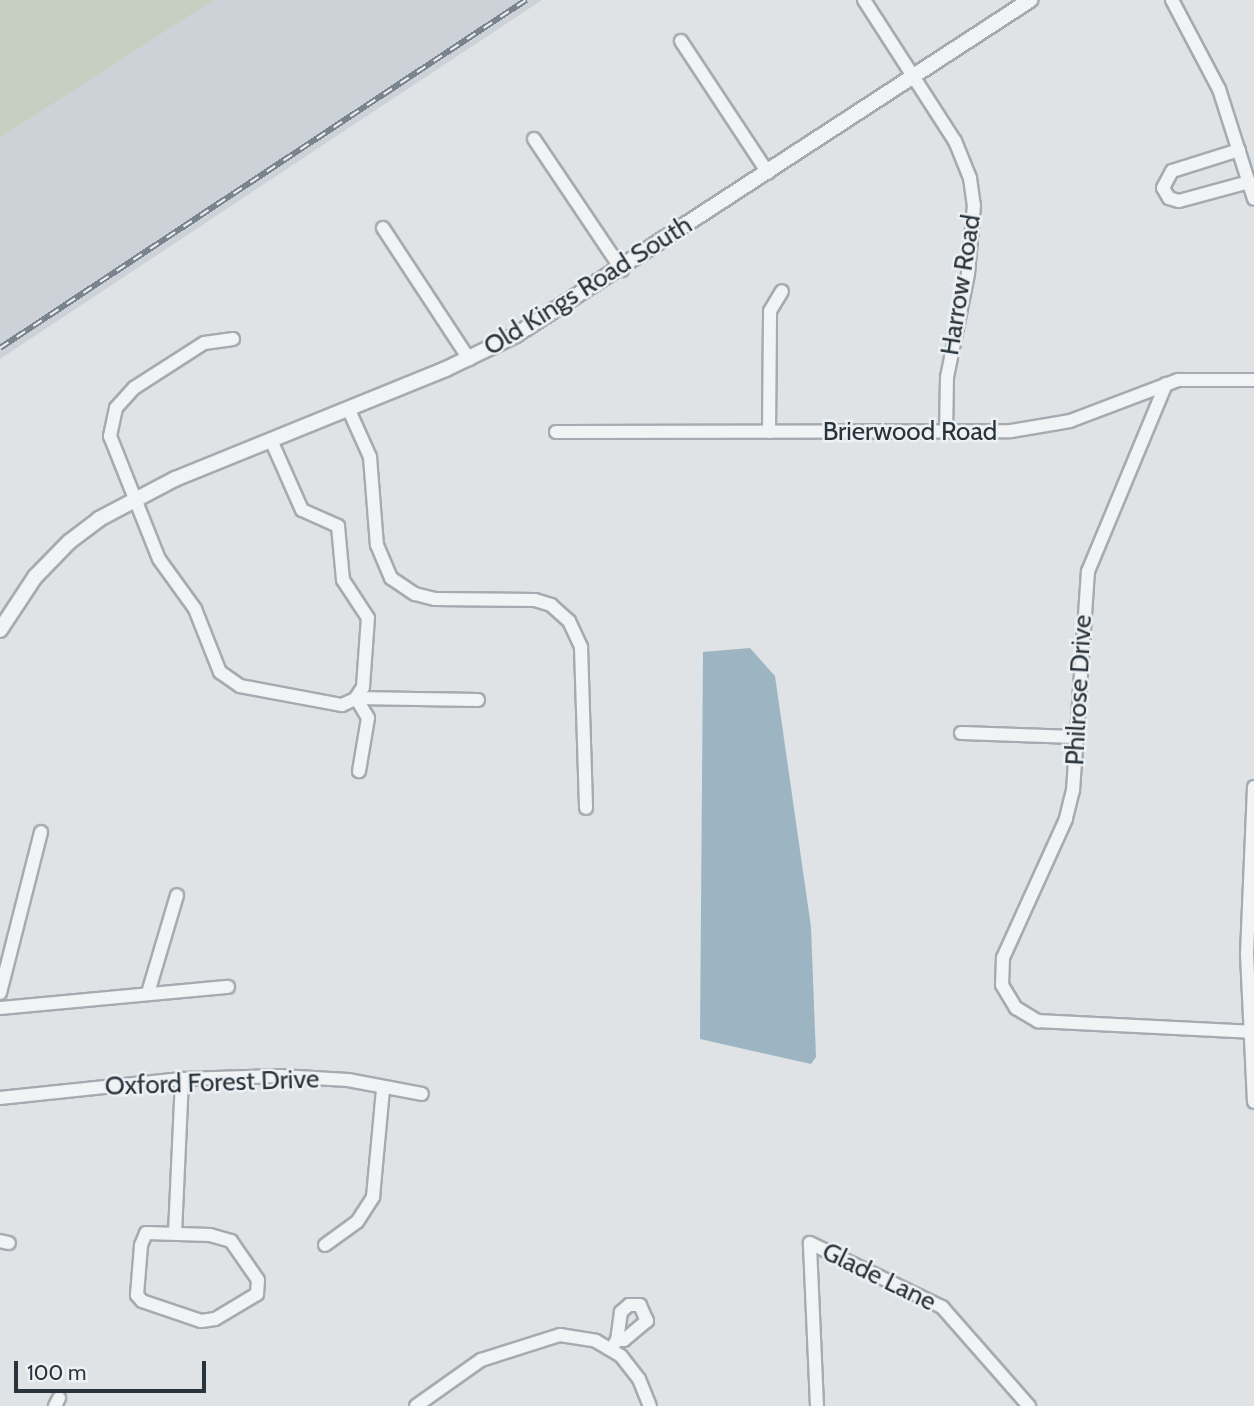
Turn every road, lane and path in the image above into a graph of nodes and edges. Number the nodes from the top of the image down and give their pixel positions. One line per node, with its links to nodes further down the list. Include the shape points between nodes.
1 (864, 0): 5 (street, Harrow Road)
2 (1030, 0): 5 (street, Old Kings Road South)
3 (1172, 0): 7 (street, via 1219,89)
4 (681, 41): 8 (street)
5 (915, 76): 8 (street, Old Kings Road South); 21 (street, Harrow Road, via 955,141 970,178 974,205 968,274 947,377)
6 (534, 139): 12 (street)
7 (1239, 150): 9 (street); 9 (street, via 1172,171 1163,188 1169,198 1179,201)
8 (768, 173): 12 (street, Old Kings Road South)
9 (1249, 182): 10 (street)
10 (1254, 199)
11 (383, 228): 15 (street)
12 (622, 270): 15 (street, Old Kings Road South)
13 (782, 291): 20 (street, via 770,311)
14 (233, 339): 23 (street, via 204,343 134,388 116,408 110,436)
15 (469, 359): 18 (street, Old Kings Road South)
16 (1254, 380): 17 (street, Brierwood Road, via 1198,377)
17 (1166, 384): 21 (street, Brierwood Road, via 1035,429); 28 (street, Philrose Drive, via 1088,571)
18 (348, 408): 22 (street, Old Kings Road South); 31 (street, via 370,457 377,545 391,578 428,598 535,600 551,605 569,621 581,647)
19 (556, 432): 20 (street, Brierwood Road)
20 (769, 432): 21 (street, Brierwood Road)
21 (946, 432)
22 (271, 440): 23 (street, Old Kings Road South); 25 (street, via 302,510 331,522 341,534 343,580 368,618 363,687)
23 (134, 498): 24 (street, Old Kings Road South, via 59,551 15,602); 25 (street, via 164,570 195,609 220,672 231,682 342,705)
24 (0, 630)
25 (356, 698): 26 (street); 29 (street, via 368,718)
26 (478, 700)
27 (961, 733): 28 (street)
28 (1076, 737): 38 (street, Philrose Drive, via 1066,820 1003,958 1002,985 1007,997 1026,1017 1038,1021)
29 (359, 771)
30 (1254, 787): 38 (street, via 1247,954)
31 (586, 808)
32 (41, 832): 35 (street)
33 (177, 895): 36 (street)
34 (228, 987): 36 (street)
35 (0, 993)
36 (148, 993): 37 (street)
37 (0, 1008)
38 (1252, 1031): 43 (street)
39 (182, 1079): 40 (street, Oxford Forest Drive, via 326,1078); 42 (street, Oxford Forest Drive); 44 (street)
40 (383, 1089): 41 (street, Oxford Forest Drive); 45 (street, via 373,1196 357,1222)
41 (422, 1094)
42 (0, 1098)
43 (1254, 1102)
44 (175, 1233): 44 (street, via 146,1233 137,1295 142,1301 201,1321 215,1319 257,1294 258,1280 240,1249 223,1236)
45 (325, 1245)
46 (416, 1406): 47 (street, via 468,1367 536,1340 578,1336 614,1345 634,1371)
47 (649, 1406)
48 (817, 1406): 49 (street, Glade Lane, via 810,1243 942,1307)
49 (1029, 1406)

